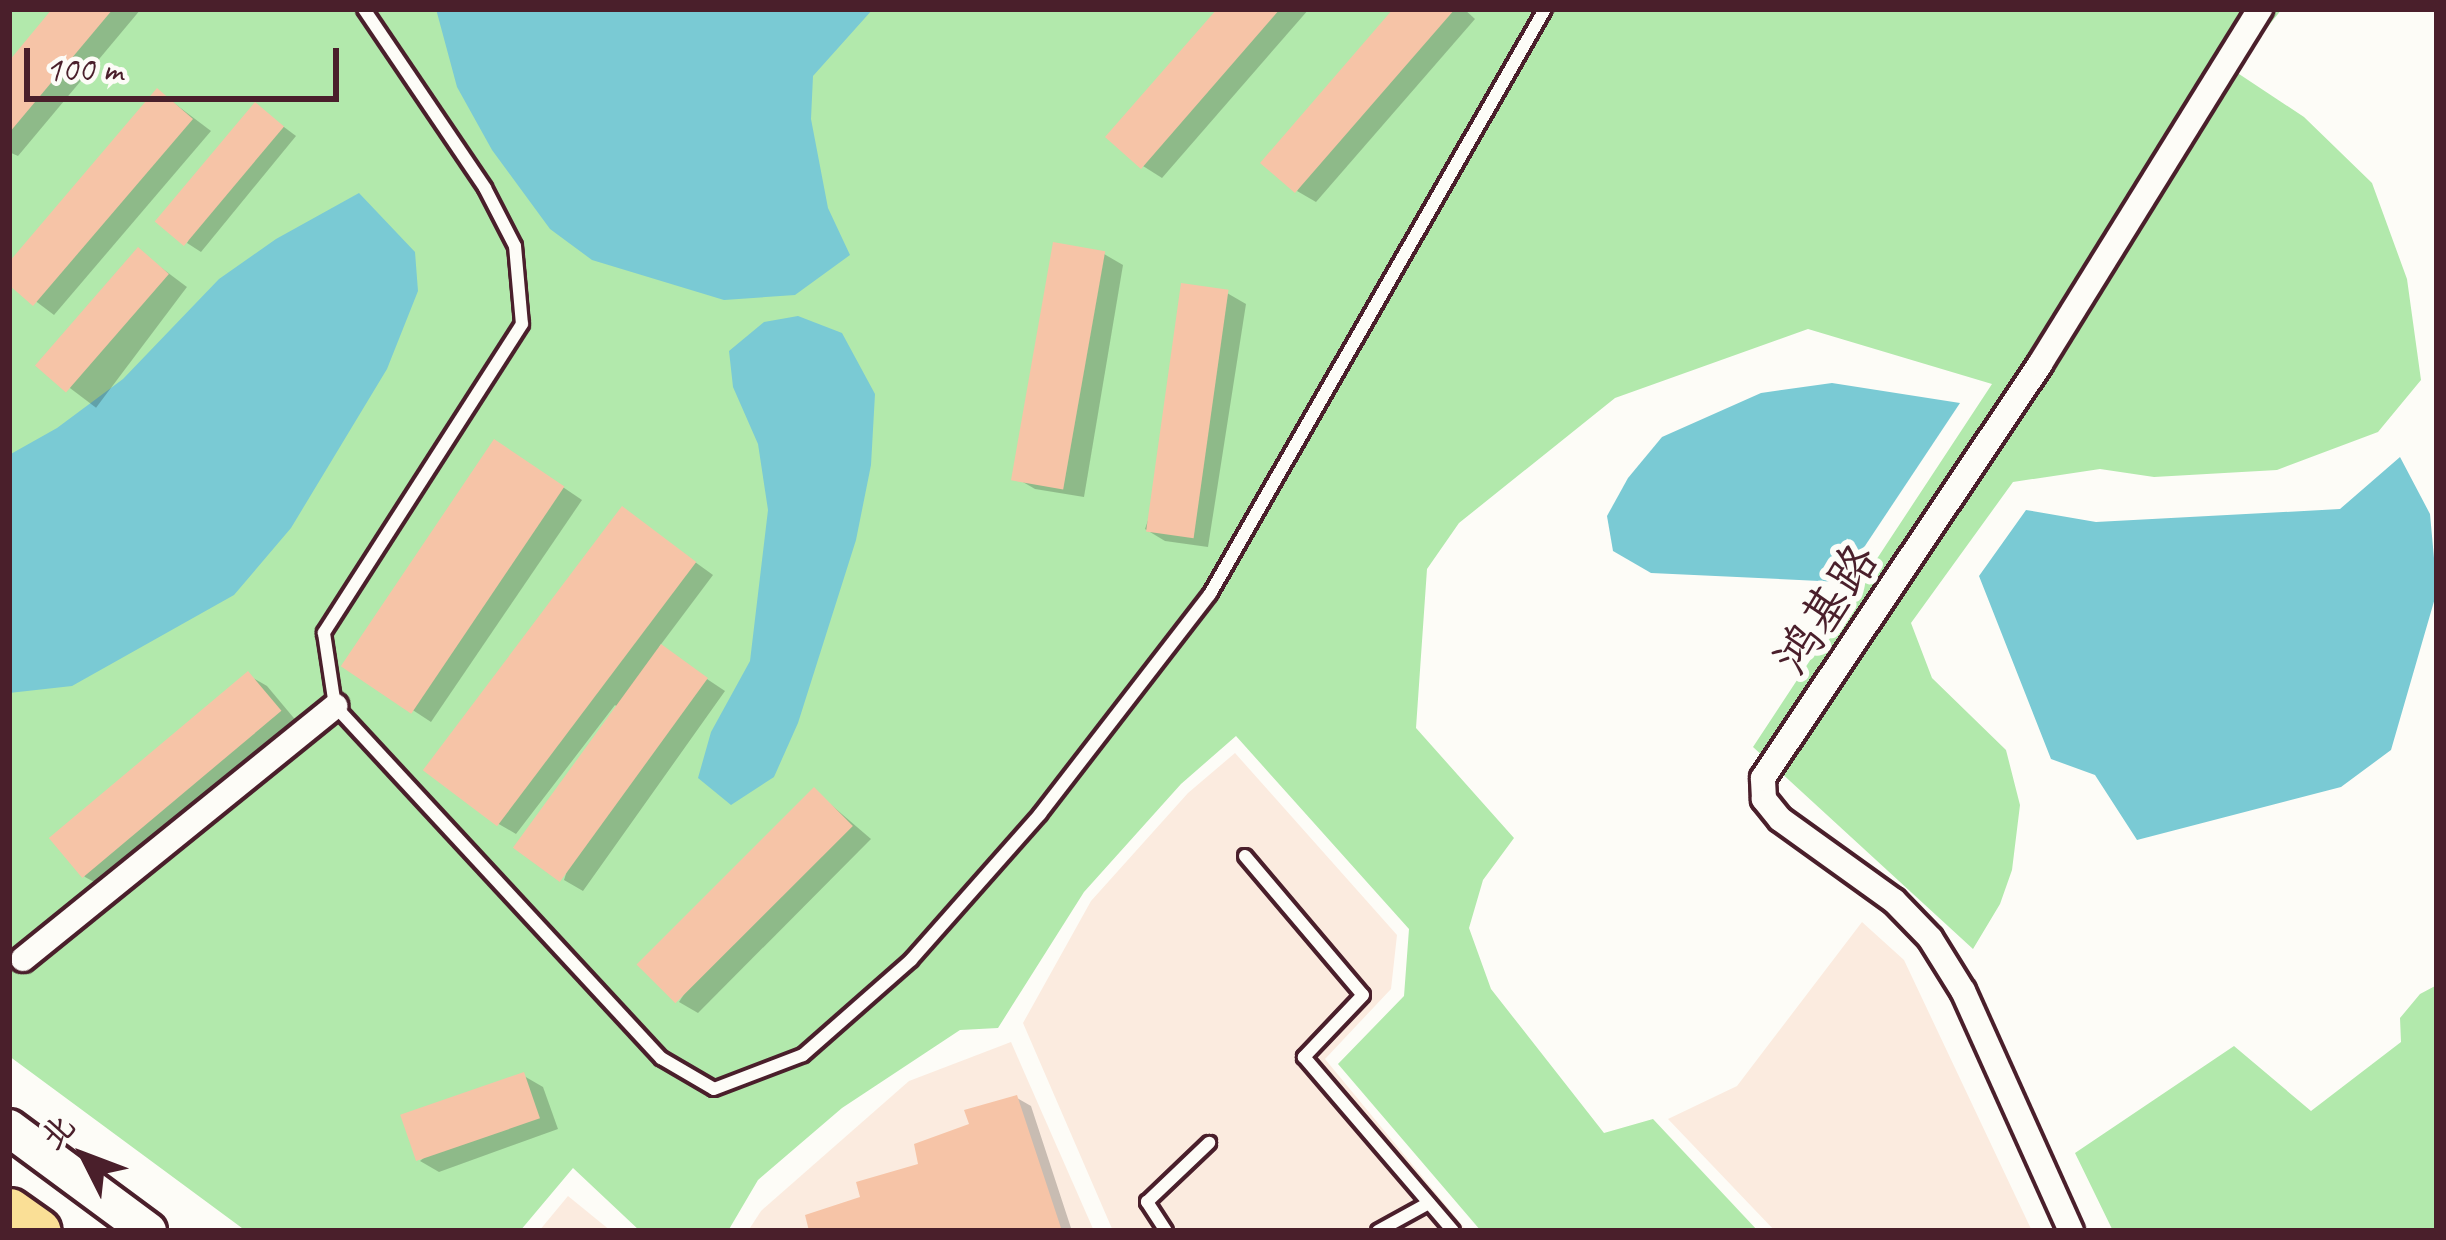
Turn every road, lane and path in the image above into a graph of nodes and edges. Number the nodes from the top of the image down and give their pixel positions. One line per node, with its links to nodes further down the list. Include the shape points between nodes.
1 (364, 9): 4 (lane, via 515,246 522,324 324,632)
2 (1546, 9): 4 (lane, via 1210,594 1040,814 910,959 803,1055 714,1089 661,1058)
3 (2260, 9): 16 (street, 鸿基路, via 2040,364 1763,778 1764,800 1780,819 1894,901 1930,938 1963,991)
4 (335, 706): 6 (street)
5 (1245, 856): 9 (lane, via 1363,995 1304,1057)
6 (22, 959)
7 (9, 1127): 12 (main road)
8 (1209, 1143): 13 (lane, via 1148,1202)
9 (1429, 1203): 14 (lane); 15 (lane)
10 (9, 1210): 11 (highway)
11 (38, 1231)
12 (148, 1231)
13 (1166, 1231)
14 (1378, 1231)
15 (1453, 1231)
16 (2071, 1231)

